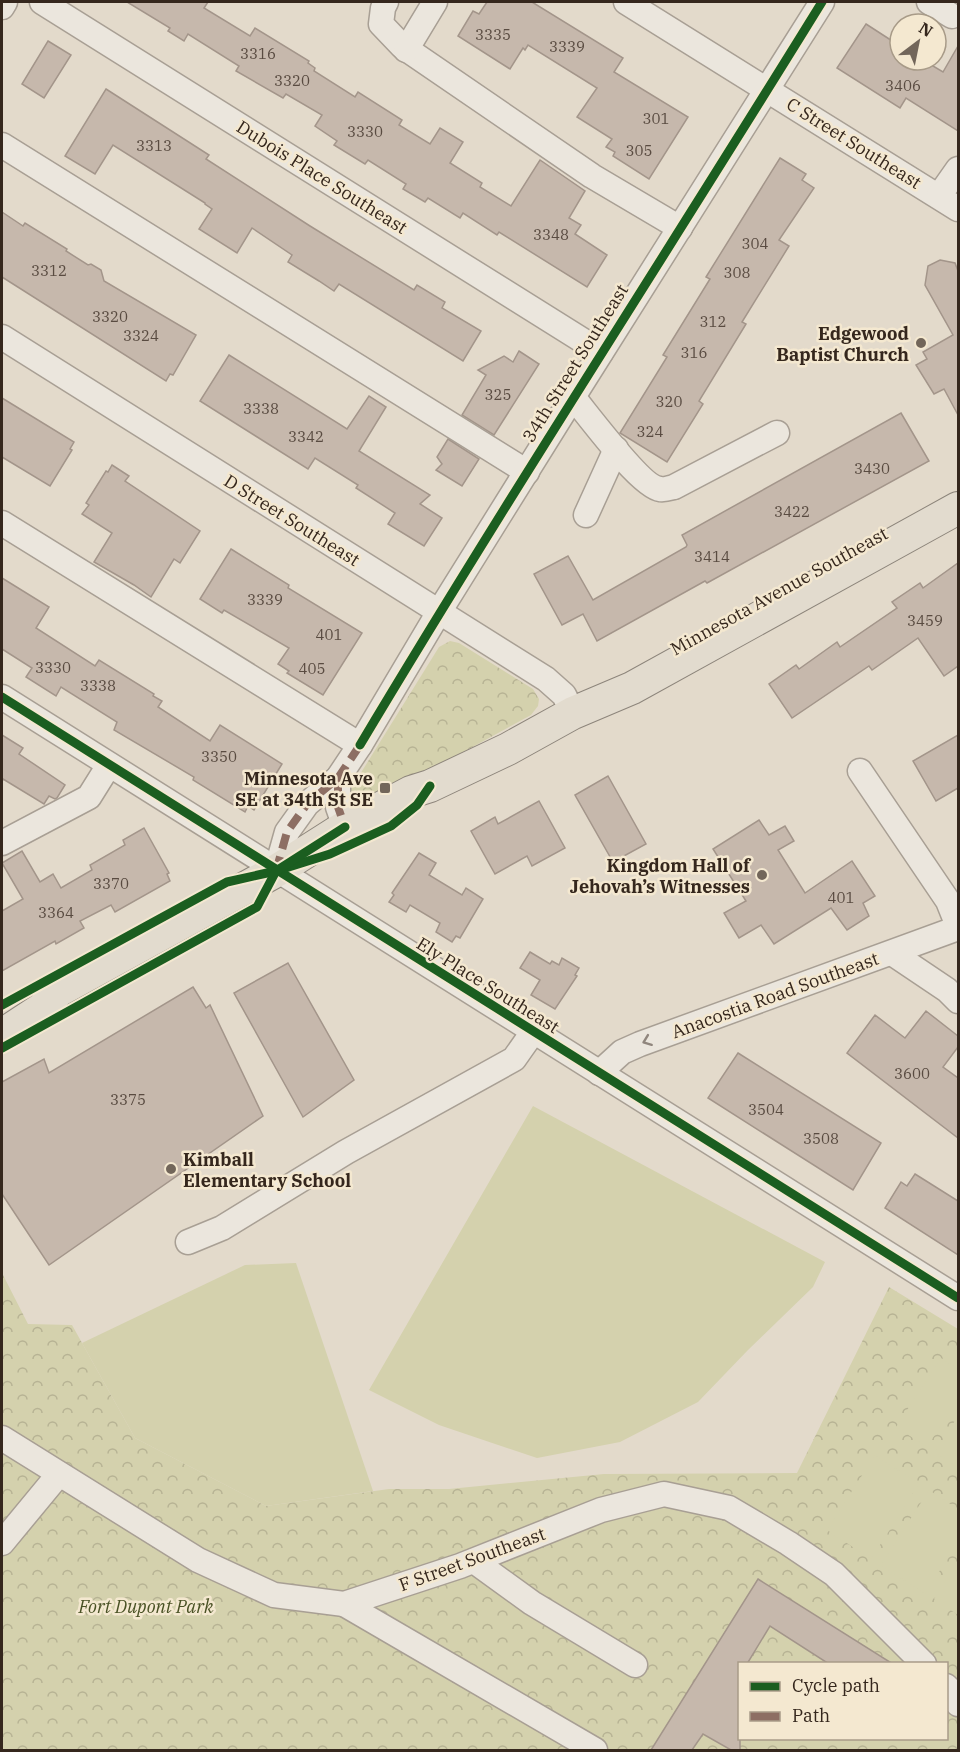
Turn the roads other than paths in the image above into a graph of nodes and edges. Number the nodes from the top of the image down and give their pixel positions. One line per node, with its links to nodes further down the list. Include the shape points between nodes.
1 (5, 2): 8 (street)
2 (42, 2): 17 (street, Dubois Place Southeast)
3 (386, 2): 10 (street, via 381,24)
4 (435, 2): 10 (street)
5 (626, 2): 11 (street, C Street Southeast)
6 (822, 2): 11 (street, 34th Street Southeast)
7 (929, 2): 9 (street)
8 (2, 8)
9 (952, 16)
10 (406, 50): 15 (street, via 592,176)
11 (768, 90): 14 (street, C Street Southeast); 15 (street, 34th Street Southeast)
12 (2, 145): 21 (street)
13 (958, 169): 14 (street)
14 (949, 202)
15 (680, 228): 17 (street, 34th Street Southeast)
16 (2, 338): 26 (street, D Street Southeast)
17 (601, 352): 18 (street, 34th Street Southeast)
18 (573, 397): 20 (street); 21 (street, 34th Street Southeast)
19 (777, 434): 20 (street, via 674,488 660,489 649,484)
20 (616, 449): 24 (street)
21 (527, 471): 26 (street, 34th Street Southeast)
22 (958, 492): 28 (main road, Minnesota Avenue Southeast, via 624,676)
23 (958, 508): 28 (main road, Minnesota Avenue Southeast, via 632,688)
24 (586, 515)
25 (2, 523): 30 (street)
26 (439, 612): 29 (street, D Street Southeast, via 552,683); 30 (street, 34th Street Southeast)
27 (2, 698): 31 (street, Ely Place Southeast)
28 (604, 698): 29 (main road, Minnesota Avenue Southeast)
29 (573, 713): 34 (main road, Minnesota Avenue Southeast)
30 (360, 745): 33 (street, 34th Street Southeast)
31 (109, 765): 36 (street, via 89,797); 37 (street, Ely Place Southeast)
32 (860, 771): 38 (street, via 948,902)
33 (338, 778): 35 (street, via 338,807); 37 (street, 34th Street Southeast, via 307,804 288,832)
34 (430, 786): 35 (main road, Minnesota Avenue Southeast); 37 (main road, Minnesota Avenue Southeast, via 417,805 391,826 330,854)
35 (345, 826): 37 (main road, Minnesota Avenue Southeast)
36 (2, 843)
37 (276, 870): 40 (main road, Minnesota Avenue Southeast); 43 (street, Ely Place Southeast)
38 (958, 927): 39 (street, Anacostia Road Southeast)
39 (892, 953): 41 (street); 45 (street, Anacostia Road Southeast, one-way to 45, via 640,1044 622,1052)
40 (58, 991): 42 (main road, Minnesota Avenue Southeast, via 43,990); 44 (main road, Minnesota Avenue Southeast, via 43,1008)
41 (958, 1001)
42 (2, 1014)
43 (532, 1032): 45 (street, Ely Place Southeast); 46 (street, via 514,1059 346,1152 222,1228)
44 (2, 1035)
45 (599, 1072): 47 (street, Ely Place Southeast)
46 (188, 1242)
47 (958, 1298)
48 (2, 1438): 49 (street, F Street Southeast)
49 (59, 1474): 50 (street); 52 (street, F Street Southeast, via 198,1560 274,1595)
50 (2, 1543)
51 (474, 1561): 52 (street, F Street Southeast); 53 (street, F Street Southeast, via 601,1510 664,1494 729,1508 834,1574); 54 (street, via 532,1603)
52 (344, 1604): 57 (street)
53 (922, 1662)
54 (635, 1665)
55 (948, 1688): 56 (street)
56 (958, 1704)
57 (595, 1750)

